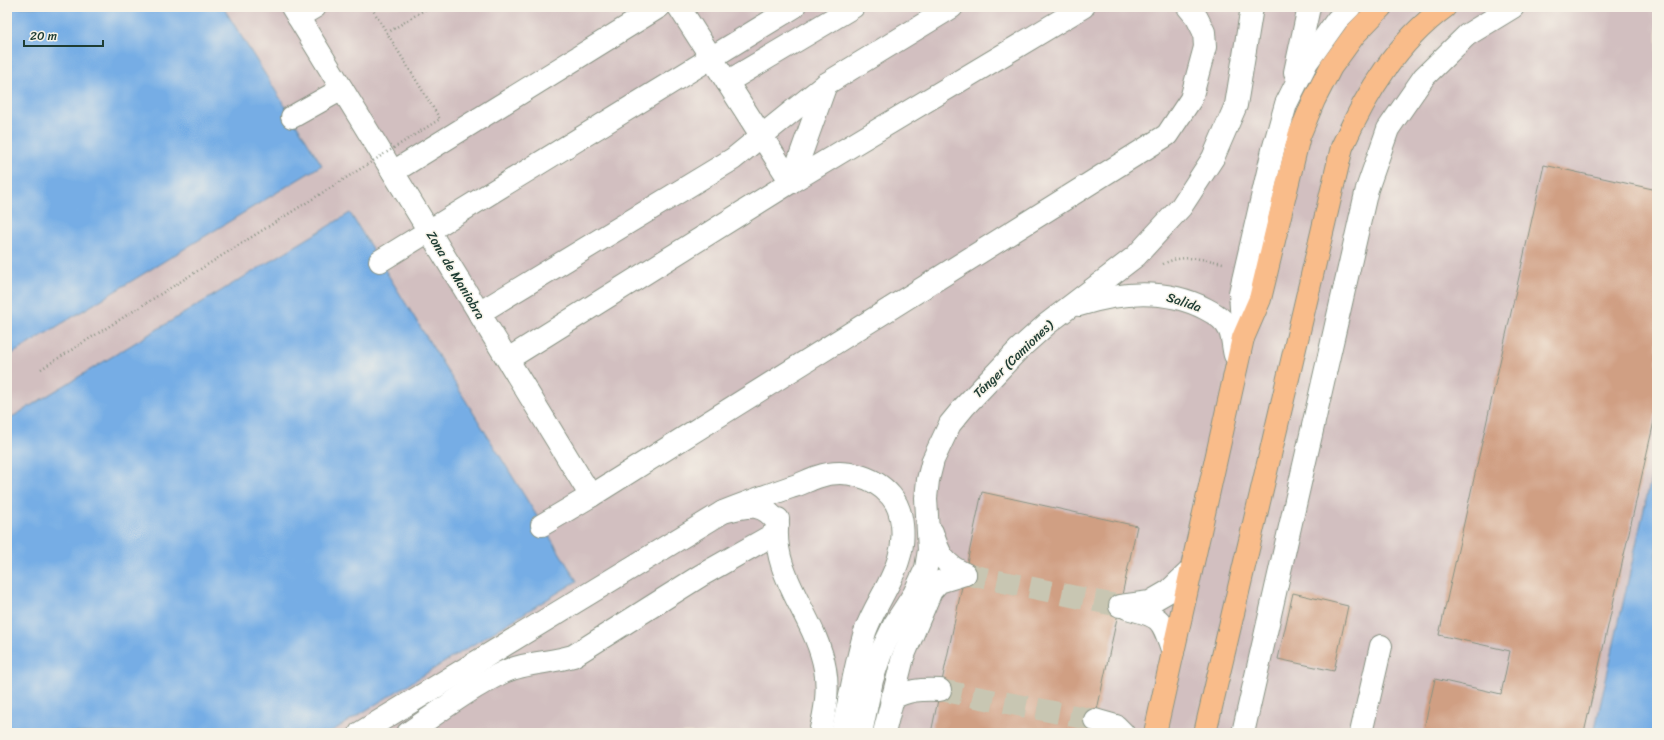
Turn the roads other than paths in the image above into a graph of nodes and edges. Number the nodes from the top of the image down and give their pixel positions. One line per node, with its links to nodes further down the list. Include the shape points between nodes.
1 (659, 7): 22 (street)
2 (679, 7): 15 (street)
3 (794, 7): 15 (street)
4 (853, 7): 16 (street)
5 (952, 7): 17 (street)
6 (1083, 7): 23 (street)
7 (1188, 7): 32 (street, via 1204,32 1205,47 1191,99 1167,135)
8 (1252, 7): 26 (street, Tánger (Camiones), via 1236,105 1213,158 1181,207 1136,256)
9 (1309, 7): 19 (street)
10 (1350, 7): 19 (street, via 1337,20 1307,62)
11 (1381, 7): 28 (main road, via 1355,34 1331,67 1302,129 1260,299)
12 (1445, 7): 53 (main road, via 1432,16 1378,78 1359,109 1342,147)
13 (1513, 7): 54 (street, via 1467,35 1456,45 1424,77 1388,129 1367,189)
14 (302, 10): 18 (street, Zona de Maniobra)
15 (712, 57): 16 (street); 24 (street)
16 (727, 82): 21 (street)
17 (826, 84): 21 (street); 23 (street)
18 (342, 88): 20 (street); 22 (street, Zona de Maniobra)
19 (1286, 104): 28 (street, via 1240,292)
20 (292, 117)
21 (762, 136): 23 (street); 27 (street, via 733,159)
22 (393, 172): 24 (street, Zona de Maniobra)
23 (792, 182): 29 (street)
24 (429, 231): 25 (street); 27 (street, Zona de Maniobra)
25 (380, 261)
26 (1068, 309): 30 (street, Salida, via 1103,297 1147,294 1169,295 1195,303 1218,315 1230,331); 34 (street, Tánger (Camiones), via 1018,350 950,424 933,460 928,480 926,498)
27 (479, 313): 29 (street, Zona de Maniobra)
28 (1243, 338): 30 (main road)
29 (508, 359): 32 (street, Zona de Maniobra)
30 (1238, 368): 38 (main road)
31 (800, 485): 33 (street); 36 (street, via 783,506); 48 (street, via 817,477 835,473 853,474 870,479 884,488 895,501 901,517 900,558 872,613 865,633)
32 (591, 496): 35 (street)
33 (723, 512): 36 (street, via 757,506 772,514); 45 (street)
34 (929, 523): 37 (street, Tánger (Camiones)); 39 (street, via 943,560 965,574 939,582)
35 (542, 525)
36 (777, 528): 46 (street, via 573,656 505,671 465,694); 47 (street, via 777,551 782,566 817,640 825,668 827,687)
37 (926, 568): 39 (street); 49 (street, Tánger (Camiones), via 882,650 872,680)
38 (1191, 570): 41 (main road); 41 (street, via 1169,591 1154,600 1120,606 1155,616 1162,624)
39 (919, 617): 43 (street, via 903,657)
40 (1381, 646): 55 (street)
41 (1173, 652): 52 (main road)
42 (940, 690): 43 (street, via 904,692)
43 (891, 699): 50 (street)
44 (1095, 720): 51 (street, via 1116,726)
45 (360, 733)
46 (408, 733)
47 (820, 733)
48 (842, 733)
49 (861, 733)
50 (884, 733)
51 (1123, 733)
52 (1155, 733)
53 (1205, 733)
54 (1243, 733)
55 (1361, 733)

